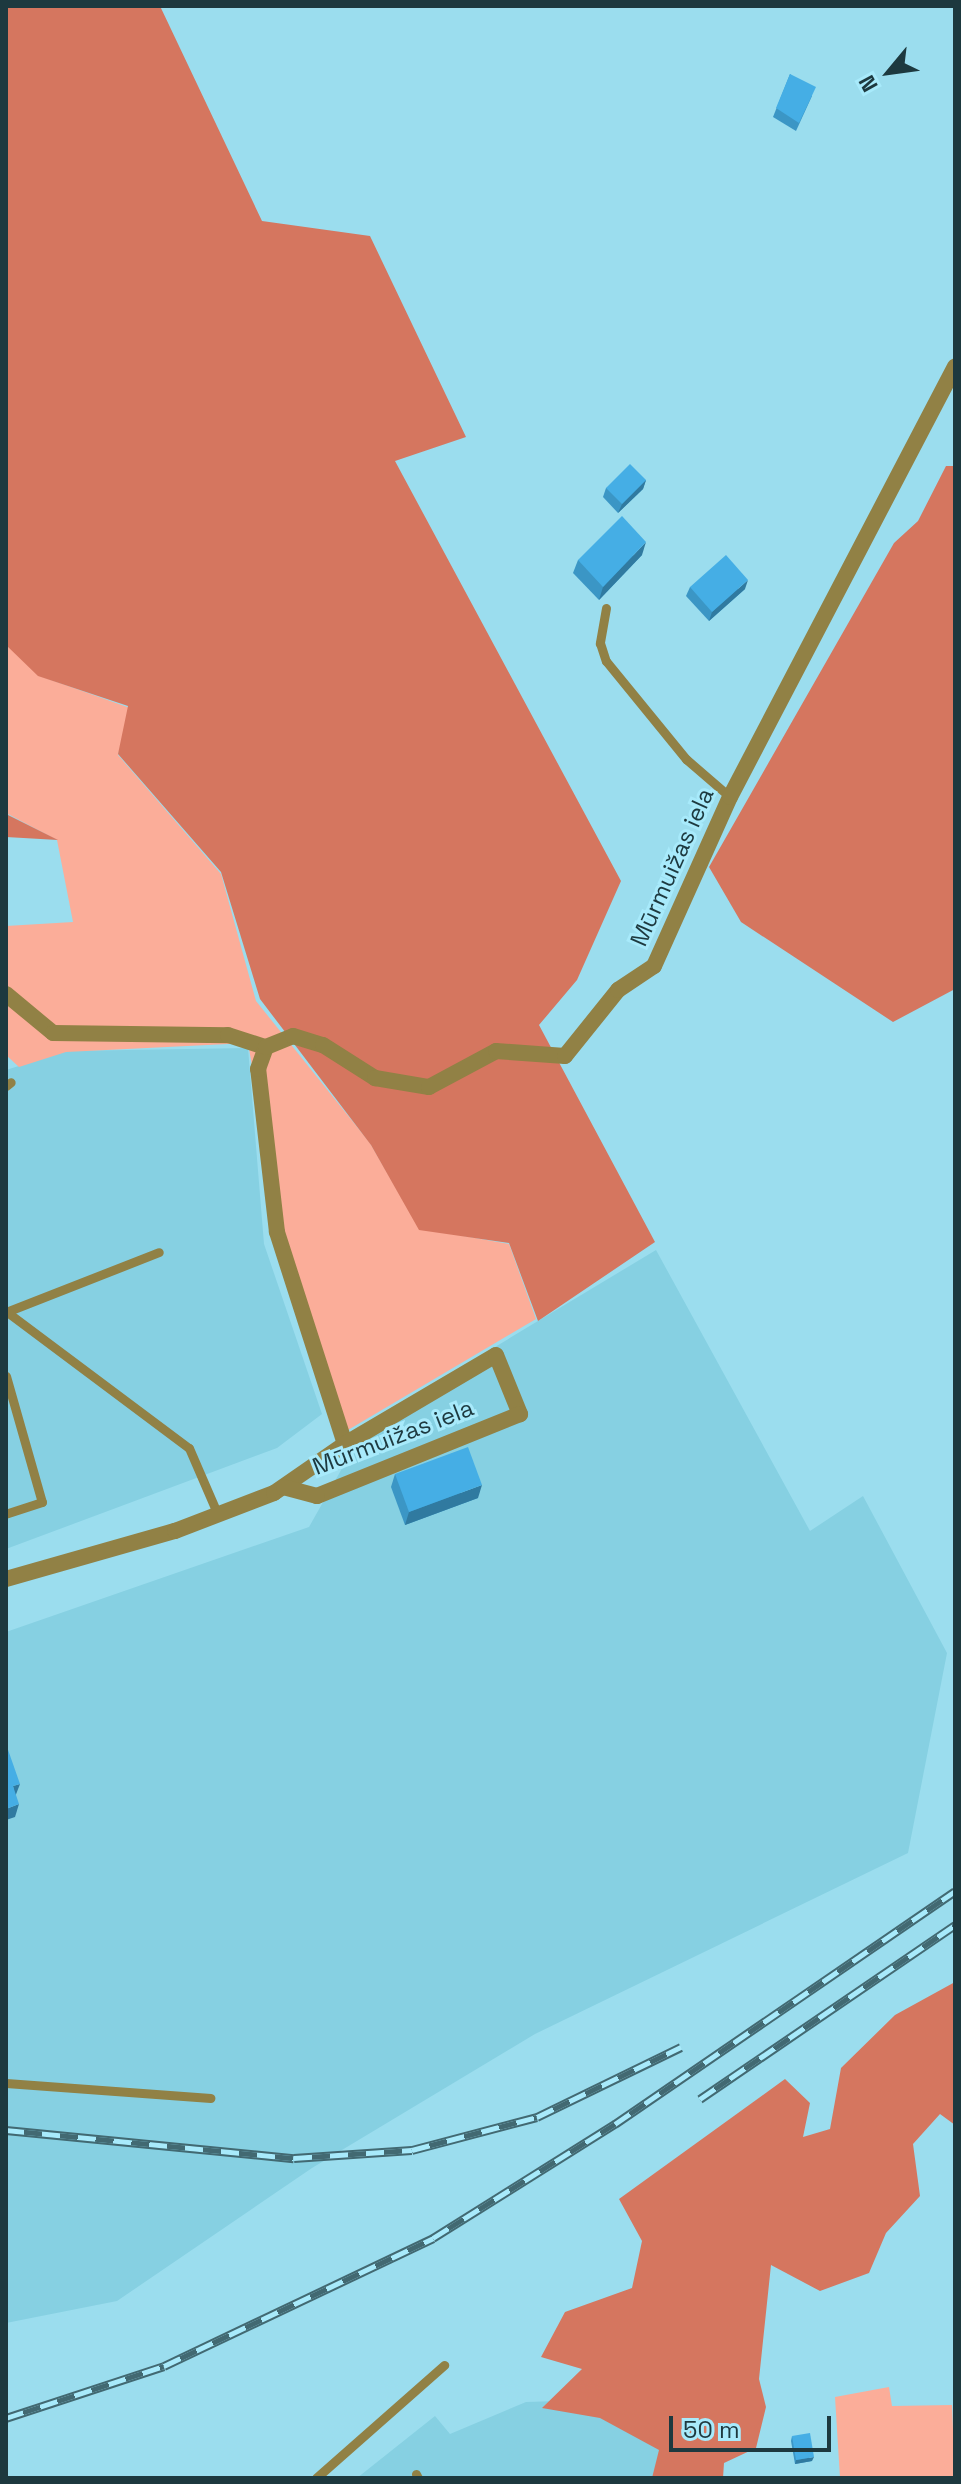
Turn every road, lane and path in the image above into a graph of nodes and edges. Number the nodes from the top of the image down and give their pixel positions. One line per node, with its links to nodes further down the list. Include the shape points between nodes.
1 (955, 366): 3 (street, Mūrmuižas iela)
2 (606, 608): 3 (lane, via 600,643 606,661 686,759)
3 (730, 797): 5 (street, Mūrmuižas iela, via 654,966 618,990 565,1056 496,1051 429,1087 375,1078 323,1045 293,1036)
4 (6, 994): 5 (street, via 53,1033 228,1035)
5 (266, 1047): 9 (street, Mūrmuižas iela, via 258,1069 277,1232)
6 (159, 1252): 7 (lane)
7 (6, 1312): 12 (lane, via 189,1448)
8 (6, 1376): 11 (lane, via 42,1502)
9 (345, 1444): 10 (street, Mūrmuižas iela); 10 (street, Mūrmuižas iela, via 496,1355 520,1414 317,1496)
10 (284, 1487): 12 (street, Mūrmuižas iela)
11 (6, 1514)
12 (218, 1515): 13 (street, Mūrmuižas iela)
13 (6, 1579)
14 (6, 2083): 15 (lane)
15 (210, 2098)
16 (444, 2365): 17 (lane)
17 (316, 2478)

